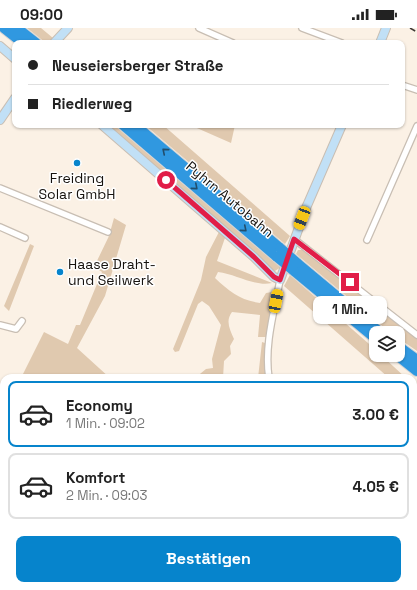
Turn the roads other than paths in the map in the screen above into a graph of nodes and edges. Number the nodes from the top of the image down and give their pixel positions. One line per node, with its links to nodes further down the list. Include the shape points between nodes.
1 (4, 28): 7 (highway)
2 (16, 28): 8 (highway)
3 (68, 28): 9 (street)
4 (198, 28): 10 (street)
5 (302, 28): 11 (street)
6 (386, 28): 12 (street)
7 (19, 40)
8 (32, 40)
9 (57, 40)
10 (226, 40)
11 (334, 40)
12 (381, 40)
13 (0, 46): 14 (street)
14 (12, 56)
15 (405, 86): 16 (street)
16 (417, 90)
17 (12, 102): 18 (street)
18 (0, 120)
19 (105, 128): 32 (street)
20 (127, 128): 30 (highway, Pyhrn Autobahn, one-way to 30)
21 (138, 128): 30 (highway, Pyhrn Autobahn, one-way to 21)
22 (341, 128): 28 (street)
23 (416, 129): 29 (street)
24 (0, 188): 26 (street)
25 (0, 227): 27 (street)
26 (108, 232)
27 (25, 238)
28 (294, 239): 32 (street); 37 (street)
29 (367, 240)
30 (279, 253): 31 (highway, Pyhrn Autobahn, bridge)
31 (295, 267): 35 (highway, Pyhrn Autobahn); 36 (highway, Pyhrn Autobahn)
32 (280, 280): 42 (street, via 268,342)
33 (22, 321): 34 (street, via 16,329)
34 (0, 325)
35 (372, 326)
36 (369, 333)
37 (417, 334)
38 (405, 351): 39 (highway)
39 (417, 360)
40 (405, 361): 41 (highway)
41 (417, 371)
42 (268, 374)

